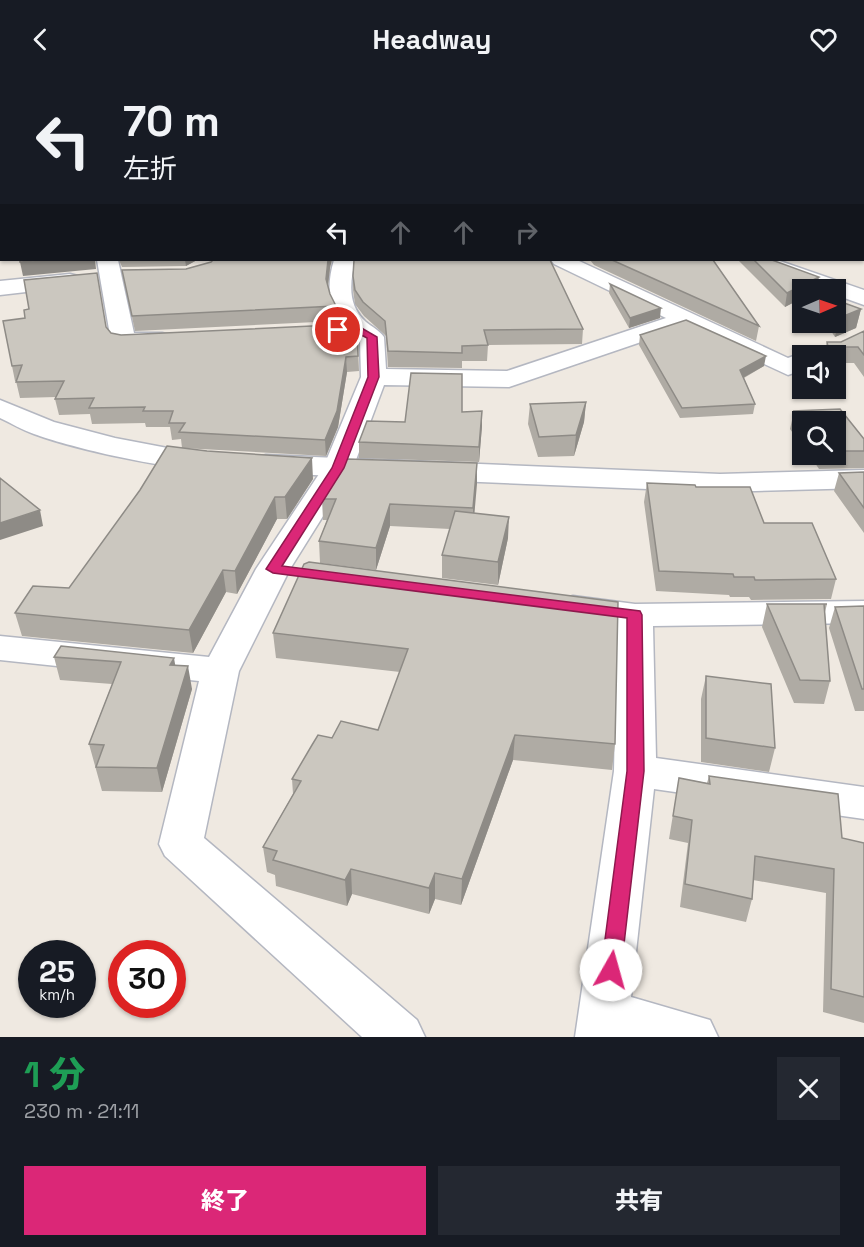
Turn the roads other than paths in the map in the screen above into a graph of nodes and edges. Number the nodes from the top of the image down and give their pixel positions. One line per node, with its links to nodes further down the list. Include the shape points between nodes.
1 (344, 261): 10 (street, via 338,282 347,329 372,337)
2 (563, 261): 7 (street)
3 (761, 261): 6 (street)
4 (117, 270): 5 (street); 8 (street, via 123,341)
5 (0, 288)
6 (864, 298)
7 (687, 319): 9 (street, via 788,367); 10 (street, via 509,379)
8 (179, 339)
9 (792, 365)
10 (374, 377): 12 (street)
11 (0, 408): 12 (street, via 44,428 178,459)
12 (338, 468): 13 (street, via 720,483); 14 (street)
13 (864, 479)
14 (273, 569): 15 (street); 20 (street)
15 (308, 573)
16 (542, 603): 18 (street)
17 (864, 612): 18 (street)
18 (635, 615): 21 (street)
19 (0, 648): 20 (street)
20 (220, 671): 24 (street, via 181,844)
21 (635, 771): 22 (street); 23 (street)
22 (864, 803)
23 (603, 1025): 25 (street)
24 (399, 1037)
25 (692, 1037)

